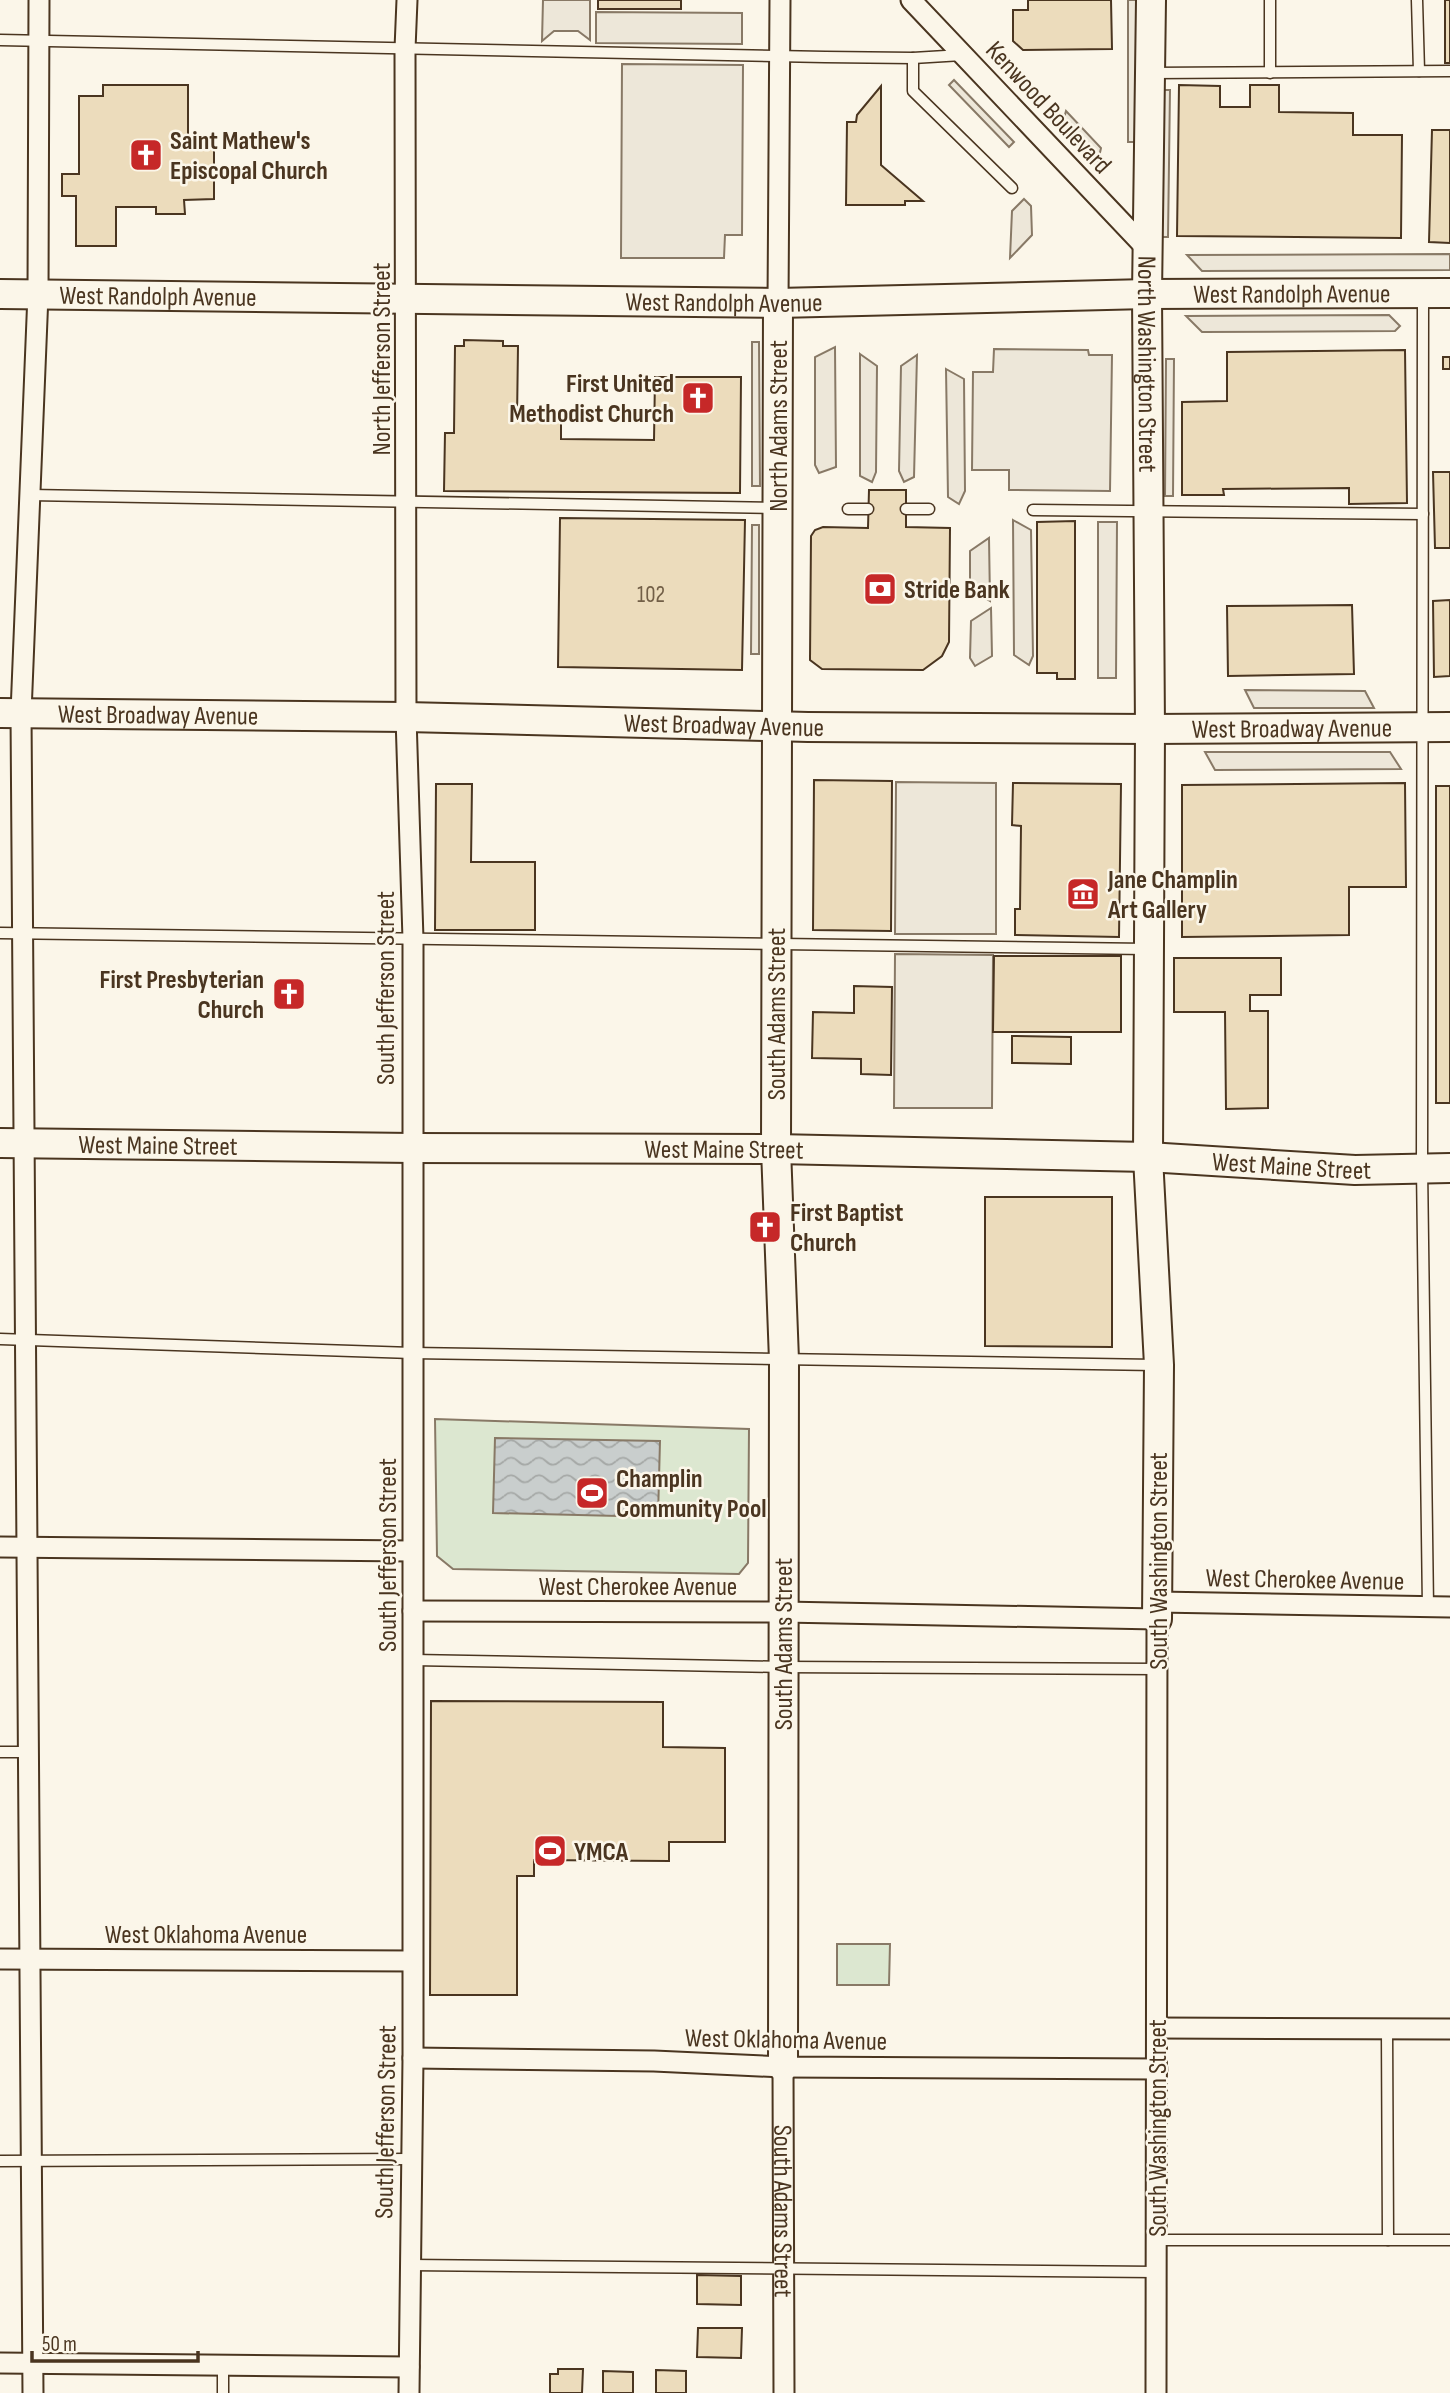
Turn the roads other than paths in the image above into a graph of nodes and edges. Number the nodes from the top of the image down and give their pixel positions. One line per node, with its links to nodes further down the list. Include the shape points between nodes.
1 (39, 0): 9 (street)
2 (407, 0): 10 (street, North Jefferson Street)
3 (780, 0): 11 (street, North Adams Street)
4 (911, 0): 12 (street, Kenwood Boulevard)
5 (1151, 0): 16 (main road, North Washington Street)
6 (1270, 0): 17 (lane)
7 (1417, 0): 14 (lane)
8 (0, 40): 9 (lane)
9 (39, 41): 10 (lane); 22 (street)
10 (405, 49): 11 (lane); 24 (street, North Jefferson Street)
11 (779, 55): 13 (lane); 25 (street, North Adams Street)
12 (964, 55): 13 (lane); 19 (street, Kenwood Boulevard)
13 (913, 58): 18 (lane, via 913,91)
14 (1419, 71): 15 (lane); 17 (lane)
15 (1450, 71)
16 (1150, 73): 17 (lane); 19 (main road, North Washington Street)
17 (1270, 73)
18 (1012, 188)
19 (1147, 249): 23 (main road, North Washington Street)
20 (1436, 293): 23 (main road, West Randolph Avenue); 35 (lane)
21 (0, 294): 22 (main road, West Randolph Avenue)
22 (38, 294): 24 (main road, West Randolph Avenue); 26 (street)
23 (1147, 294): 25 (main road, West Randolph Avenue); 34 (main road, North Washington Street)
24 (407, 299): 25 (main road, West Randolph Avenue); 27 (street, North Jefferson Street)
25 (778, 303): 28 (main road, North Adams Street)
26 (30, 495): 27 (lane); 36 (street)
27 (407, 501): 28 (lane); 37 (street, North Jefferson Street)
28 (779, 508): 38 (main road, North Adams Street)
29 (848, 509): 30 (lane)
30 (868, 509)
31 (906, 509): 32 (lane)
32 (929, 509)
33 (1033, 510): 34 (lane)
34 (1148, 513): 35 (lane); 40 (main road, North Washington Street)
35 (1423, 514): 39 (lane)
36 (11, 713): 37 (main road, West Broadway Avenue); 42 (street)
37 (406, 718): 38 (main road, West Broadway Avenue); 43 (street, South Jefferson Street)
38 (776, 726): 40 (main road, West Broadway Avenue); 44 (main road, South Adams Street)
39 (1437, 727): 40 (main road, West Broadway Avenue); 50 (lane)
40 (1150, 729): 45 (main road, South Washington Street)
41 (0, 933): 42 (lane)
42 (23, 934): 43 (lane); 46 (street)
43 (413, 939): 44 (lane); 47 (street, South Jefferson Street)
44 (775, 944): 45 (lane); 48 (main road, South Adams Street)
45 (1149, 950): 49 (main road, South Washington Street)
46 (12, 1143): 47 (main road, West Maine Street); 52 (street)
47 (412, 1148): 48 (main road, West Maine Street); 53 (street, South Jefferson Street)
48 (776, 1149): 49 (main road, West Maine Street); 54 (main road, South Adams Street)
49 (1148, 1157): 50 (main road, West Maine Street, via 1355,1170); 55 (main road, South Washington Street)
50 (1436, 1168): 59 (lane)
51 (0, 1339): 52 (lane)
52 (25, 1339): 53 (lane); 57 (street)
53 (412, 1353): 54 (lane); 58 (street, South Jefferson Street)
54 (784, 1360): 55 (lane); 63 (main road, South Adams Street)
55 (1159, 1365): 61 (main road, South Washington Street)
56 (0, 1548): 57 (street)
57 (27, 1548): 58 (street); 68 (street)
58 (412, 1552): 62 (street, South Jefferson Street)
59 (1428, 1607): 60 (street, West Cherokee Avenue); 61 (street, West Cherokee Avenue)
60 (1450, 1607)
61 (1158, 1610): 63 (street, West Cherokee Avenue); 66 (street, South Washington Street)
62 (413, 1611): 63 (street, West Cherokee Avenue); 64 (street, South Jefferson Street)
63 (783, 1612): 65 (main road, South Adams Street)
64 (413, 1660): 65 (lane); 71 (street, South Jefferson Street)
65 (783, 1667): 66 (lane); 76 (main road, South Adams Street)
66 (1157, 1669): 72 (street, South Washington Street)
67 (0, 1752): 68 (lane)
68 (28, 1752): 70 (street)
69 (0, 1959): 70 (street, West Oklahoma Avenue)
70 (30, 1959): 71 (street, West Oklahoma Avenue); 80 (street)
71 (412, 1961): 75 (street, South Jefferson Street)
72 (1157, 2028): 73 (street); 77 (street, South Washington Street)
73 (1387, 2029): 74 (street); 82 (lane)
74 (1450, 2029)
75 (413, 2058): 76 (street, West Oklahoma Avenue); 78 (street, South Jefferson Street)
76 (783, 2067): 77 (street, West Oklahoma Avenue); 85 (street, South Adams Street)
77 (1157, 2070): 81 (street, South Washington Street)
78 (412, 2159): 80 (lane); 84 (street, South Jefferson Street)
79 (0, 2161): 80 (lane)
80 (31, 2161): 88 (street)
81 (1156, 2240): 82 (lane); 86 (street, South Washington Street)
82 (1388, 2240): 83 (lane)
83 (1450, 2240)
84 (409, 2265): 85 (lane); 90 (street, South Jefferson Street)
85 (784, 2269): 86 (lane); 94 (street, South Adams Street)
86 (1156, 2272): 95 (street, South Washington Street)
87 (0, 2363): 88 (street)
88 (33, 2363): 89 (street); 91 (street)
89 (223, 2365): 90 (street); 92 (lane)
90 (409, 2367): 93 (street, South Jefferson Street)
91 (33, 2393)
92 (223, 2393)
93 (409, 2393)
94 (784, 2393)
95 (1156, 2393)

